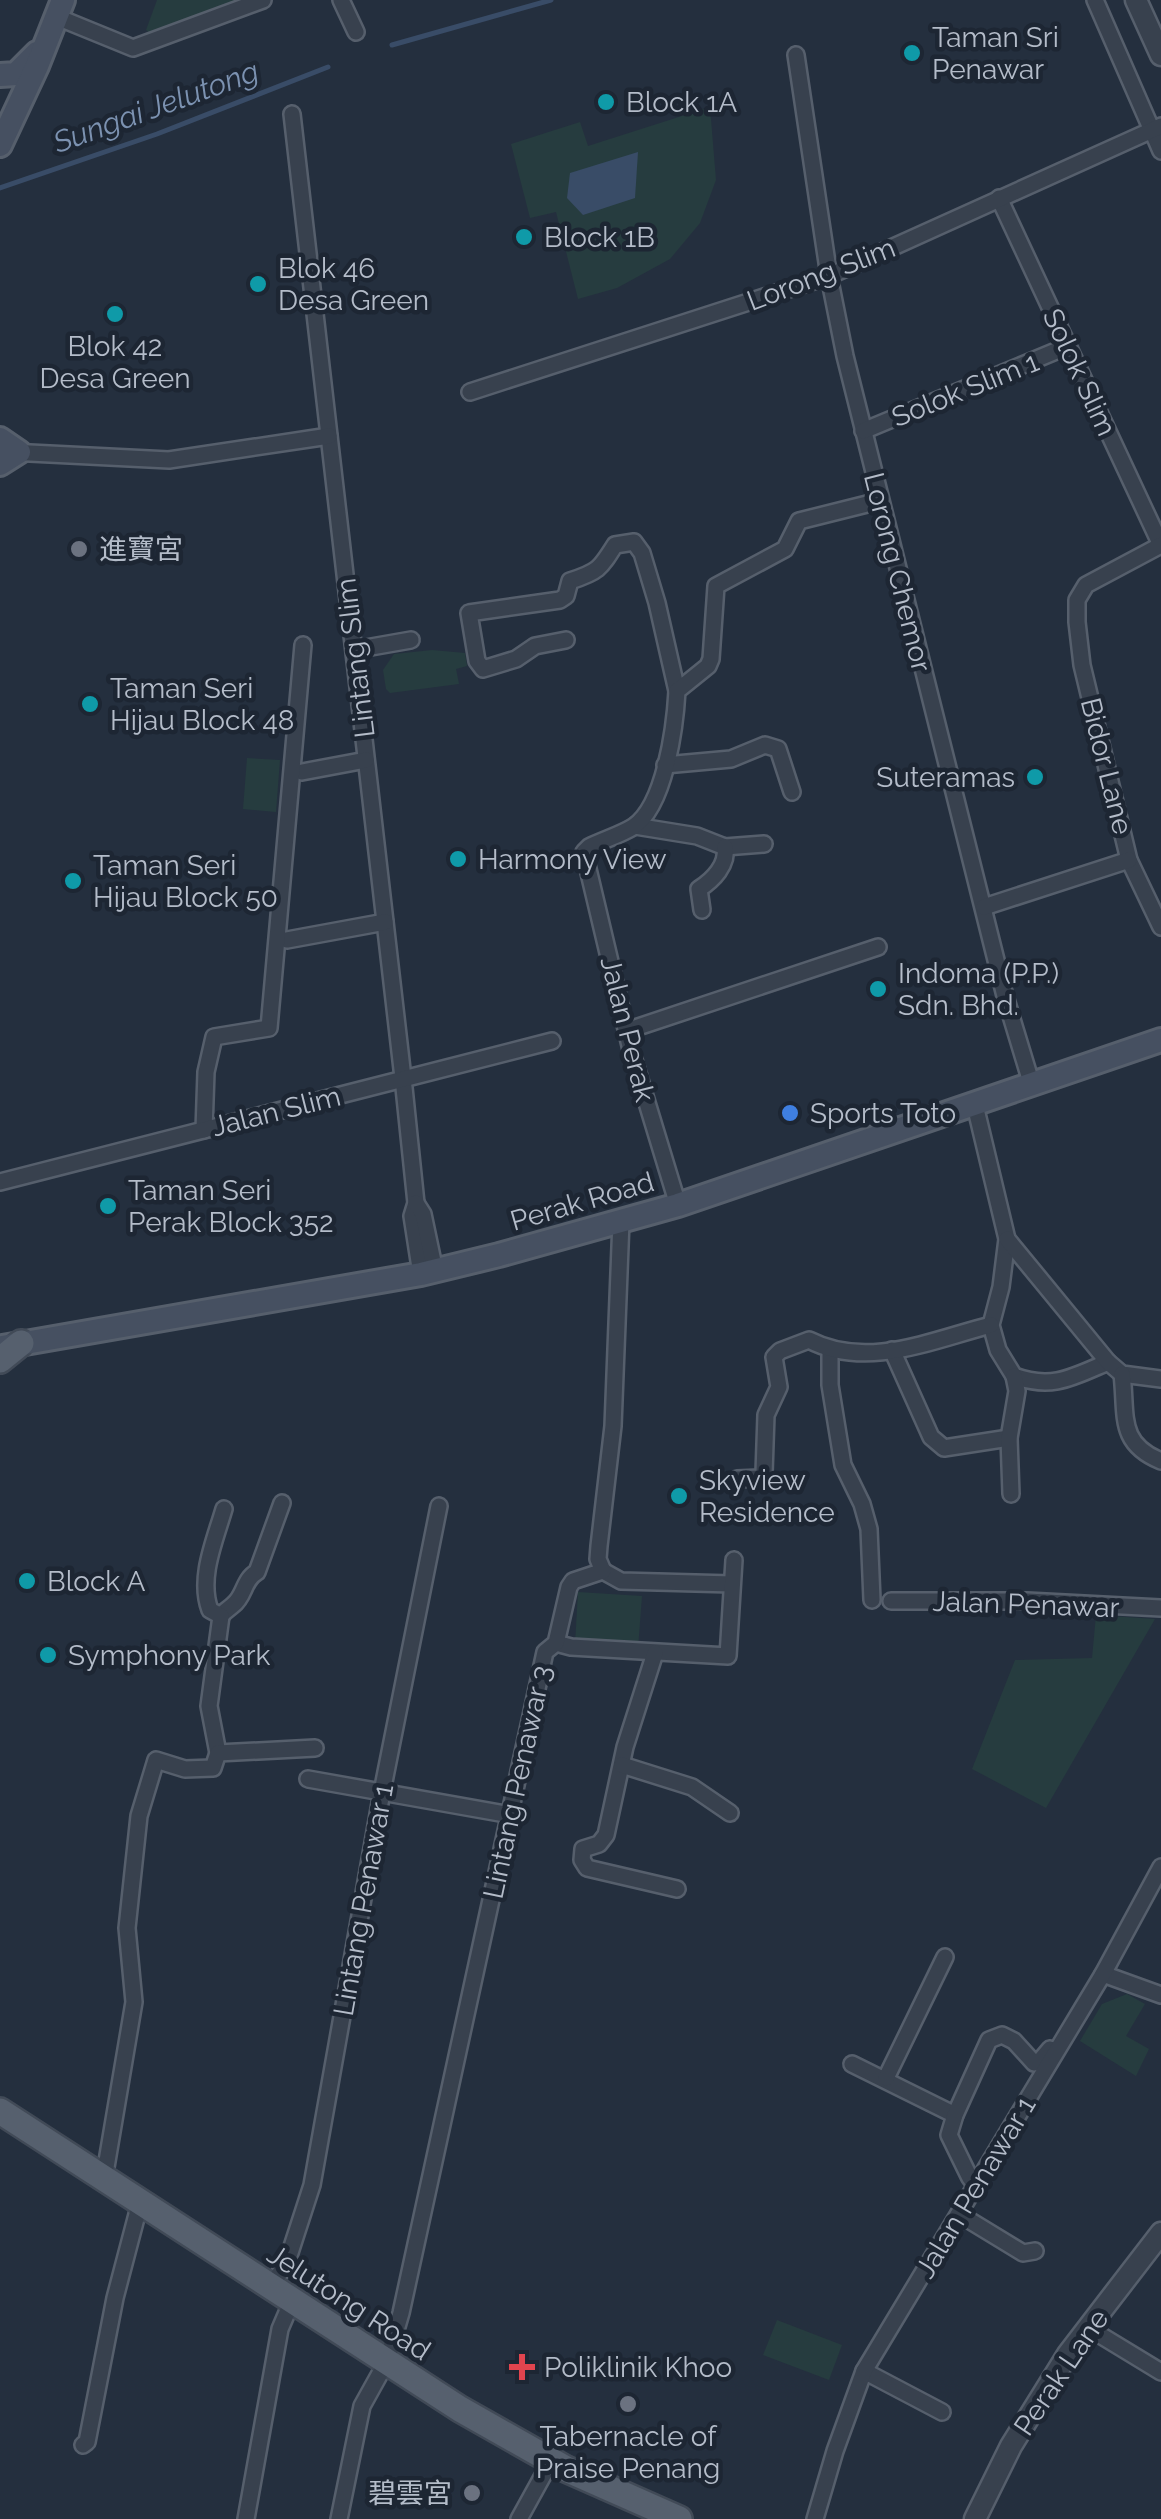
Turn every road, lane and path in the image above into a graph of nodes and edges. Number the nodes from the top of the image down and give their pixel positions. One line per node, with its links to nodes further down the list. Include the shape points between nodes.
1 (262, 0): 5 (street, via 133,48)
2 (340, 0): 6 (street)
3 (1094, 0): 16 (street)
4 (1136, 0): 9 (street)
5 (60, 9): 7 (main road)
6 (356, 32)
7 (47, 43): 10 (main road, via 16,74); 12 (main road)
8 (796, 55): 20 (street, Lorong Chemor)
9 (1161, 55)
10 (0, 75)
11 (0, 86): 12 (street)
12 (25, 94): 17 (main road)
13 (0, 107): 15 (main road)
14 (292, 114): 24 (street, Lintang Slim)
15 (0, 121)
16 (1156, 128): 18 (street); 19 (street, Lorong Slim)
17 (0, 145)
18 (1161, 150)
19 (999, 198): 20 (street, Lorong Slim); 21 (street, Solok Slim)
20 (829, 276): 22 (street, Lorong Slim); 23 (street, Lorong Chemor)
21 (1068, 346): 23 (street, Solok Slim 1); 27 (street, Solok Slim)
22 (470, 392)
23 (863, 431): 26 (street, Lorong Chemor)
24 (329, 436): 25 (street, via 168,460); 32 (street, Lintang Slim)
25 (5, 452)
26 (879, 501): 33 (street, via 799,521 785,549 716,586 711,659); 42 (street, Lorong Chemor)
27 (1161, 545): 28 (street, Solok Slim, via 1086,585)
28 (1077, 600): 41 (street, Bidor Lane, via 1082,665)
29 (411, 640): 32 (street)
30 (566, 640): 33 (street, via 484,669 476,660 469,613 560,600 570,581 595,573 615,545 634,542 657,603)
31 (302, 645): 54 (street, via 269,1028 221,1034 211,1042)
32 (354, 650): 34 (street, Lintang Slim)
33 (677, 691): 35 (street)
34 (366, 760): 36 (street); 44 (street, Lintang Slim)
35 (665, 765): 37 (street, via 778,748); 38 (street, via 654,800)
36 (302, 772)
37 (792, 792)
38 (636, 826): 40 (street); 48 (street, Jalan Perak, via 584,852)
39 (764, 844): 40 (street)
40 (725, 847): 43 (street, via 718,872 699,889)
41 (1129, 860): 42 (street); 45 (street, Bidor Lane)
42 (984, 907): 52 (street, Lorong Chemor)
43 (702, 910)
44 (385, 922): 46 (street); 51 (street, Lintang Slim)
45 (1161, 926)
46 (288, 940)
47 (878, 947): 48 (street)
48 (629, 1030): 56 (street, Jalan Perak)
49 (1161, 1040): 52 (main road, Perak Road)
50 (552, 1041): 51 (street, Jalan Slim)
51 (403, 1078): 54 (street, Jalan Slim); 59 (street, Lintang Slim, via 412,1216)
52 (1031, 1082): 53 (main road, Perak Road)
53 (974, 1101): 56 (main road, Perak Road); 58 (street)
54 (204, 1130): 55 (street, Jalan Slim)
55 (0, 1182)
56 (678, 1204): 57 (main road, Perak Road)
57 (620, 1222): 59 (main road, Perak Road); 77 (street)
58 (1007, 1239): 60 (street); 65 (street)
59 (428, 1272): 61 (main road, Perak Road)
60 (991, 1325): 62 (street); 67 (street)
61 (11, 1345): 64 (main road)
62 (892, 1350): 63 (street); 69 (street, via 937,1444)
63 (830, 1351): 71 (street, via 809,1340 776,1353 780,1387 766,1416 764,1473); 79 (street, via 843,1465 869,1529)
64 (0, 1360)
65 (1108, 1362): 66 (street); 67 (street, via 1044,1384)
66 (1122, 1374): 68 (street); 70 (street, via 1128,1434 1136,1448)
67 (1014, 1376): 69 (street)
68 (1161, 1379)
69 (1009, 1438): 72 (street)
70 (1161, 1461)
71 (737, 1479)
72 (1012, 1494)
73 (282, 1503): 82 (street, via 257,1572)
74 (440, 1506): 89 (street, Lintang Penawar 1)
75 (224, 1509): 82 (street, via 206,1594 210,1610)
76 (734, 1560): 78 (street)
77 (602, 1570): 78 (street, via 621,1581); 83 (street, Lintang Penawar 3, via 573,1581)
78 (732, 1584): 84 (street, via 728,1656)
79 (872, 1600)
80 (890, 1601): 81 (street, Jalan Penawar)
81 (1161, 1608)
82 (221, 1616): 86 (street, via 209,1706)
83 (556, 1643): 84 (street); 91 (street, Lintang Penawar 3, via 545,1652)
84 (655, 1653): 87 (street)
85 (315, 1748): 86 (street)
86 (218, 1753): 102 (street, via 213,1768 156,1760 139,1816 127,1928 134,2002)
87 (622, 1765): 90 (street, via 692,1787); 93 (street, via 604,1840 586,1845 582,1860 586,1868)
88 (308, 1779): 89 (street)
89 (382, 1792): 91 (street); 107 (street, Lintang Penawar 1, via 312,2185)
90 (730, 1813)
91 (511, 1815): 109 (street, Lintang Penawar 3)
92 (1161, 1866): 95 (street, Jalan Penawar 1)
93 (676, 1889)
94 (945, 1957): 98 (street)
95 (1102, 1974): 96 (street); 100 (street, via 1092,1979 1040,2062 1014,2040 989,2040); 104 (street, Jalan Penawar 1)
96 (1161, 1995)
97 (852, 2064): 98 (street)
98 (886, 2078): 100 (street)
99 (0, 2111): 102 (main road, Jelutong Road)
100 (954, 2115): 101 (street, via 949,2140)
101 (970, 2178)
102 (104, 2179): 103 (main road, Jelutong Road)
103 (140, 2203): 107 (main road, Jelutong Road); 113 (street)
104 (959, 2214): 106 (street, via 1023,2253); 110 (street, Jalan Penawar 1)
105 (1161, 2234): 108 (street, Perak Lane)
106 (1036, 2251)
107 (281, 2294): 109 (main road, Jelutong Road); 116 (street, Lintang Penawar 1)
108 (1086, 2327): 111 (street); 120 (street, Perak Lane, via 1011,2446)
109 (387, 2361): 114 (main road, Jelutong Road); 117 (street, Lintang Penawar 3, via 362,2406)
110 (864, 2370): 112 (street); 119 (street, Jalan Penawar 1)
111 (1161, 2372)
112 (942, 2412)
113 (83, 2445)
114 (551, 2461): 115 (main road, Jelutong Road); 118 (street)
115 (664, 2516)
116 (246, 2519)
117 (339, 2519)
118 (519, 2519)
119 (816, 2519)
120 (975, 2519)

